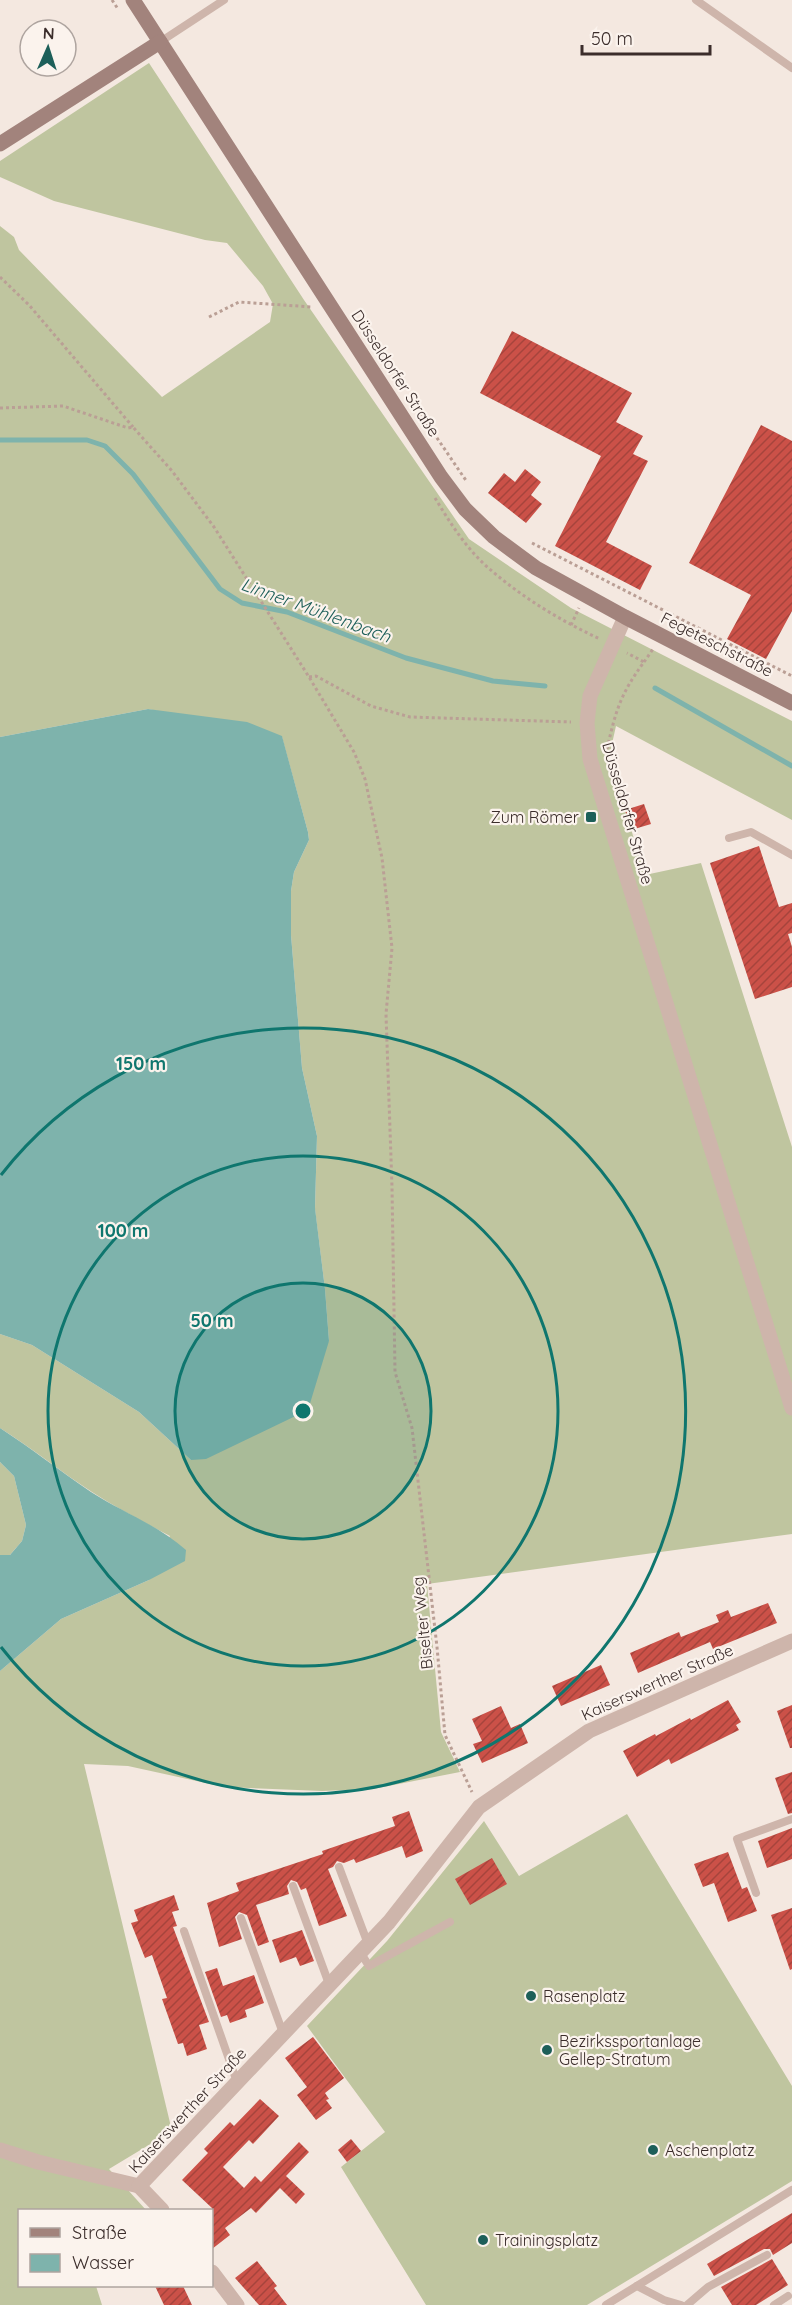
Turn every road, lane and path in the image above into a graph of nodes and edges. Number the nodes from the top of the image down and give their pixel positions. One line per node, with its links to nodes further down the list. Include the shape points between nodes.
1 (133, 0): 4 (main road, Düsseldorfer Straße)
2 (224, 0): 4 (lane)
3 (696, 0): 5 (lane)
4 (160, 42): 6 (main road); 15 (main road, Düsseldorfer Straße, via 465,509 494,537 536,568)
5 (792, 68)
6 (0, 144)
7 (0, 277): 12 (path, Biselter Weg, via 29,305)
8 (312, 307): 9 (path, via 239,302)
9 (209, 316)
10 (0, 408): 12 (path, via 63,406)
11 (419, 411): 13 (path)
12 (133, 427): 18 (path, Biselter Weg, via 190,494)
13 (471, 489)
14 (528, 541): 17 (path)
15 (625, 617): 16 (street, Düsseldorfer Straße); 19 (main road, Fegeteschstraße)
16 (612, 645): 20 (street, Düsseldorfer Straße, via 590,696); 21 (path, via 644,662 619,700)
17 (792, 676)
18 (309, 677): 20 (path, via 316,676 370,706 410,717); 26 (path, Biselter Weg, via 354,752 365,779 382,858 392,948 386,1014 395,1371 412,1428 445,1735)
19 (792, 703)
20 (587, 723): 24 (street, Düsseldorfer Straße, via 590,759)
21 (607, 749)
22 (729, 838): 23 (lane, via 751,832)
23 (792, 855)
24 (792, 1408)
25 (792, 1641): 26 (street, Kaiserswerther Straße, via 589,1731)
26 (479, 1807): 34 (street, Kaiserswerther Straße)
27 (792, 1819): 30 (lane, via 737,1839)
28 (339, 1867): 34 (lane)
29 (293, 1886): 35 (lane)
30 (756, 1893)
31 (241, 1918): 36 (lane)
32 (450, 1922): 34 (lane, via 369,1966)
33 (184, 1931): 37 (lane)
34 (364, 1948): 35 (street, Kaiserswerther Straße)
35 (329, 1984): 36 (street, Kaiserswerther Straße)
36 (283, 2033): 37 (street, Kaiserswerther Straße)
37 (237, 2082): 39 (street, Kaiserswerther Straße)
38 (0, 2150): 39 (street)
39 (139, 2186): 41 (street, Kaiserswerther Straße)
40 (792, 2190): 44 (lane)
41 (160, 2209)
42 (767, 2255): 49 (lane, via 708,2287)
43 (213, 2273): 46 (street)
44 (637, 2286): 47 (lane); 48 (lane)
45 (788, 2296): 50 (lane)
46 (237, 2305)
47 (606, 2305)
48 (681, 2305)
49 (687, 2305)
50 (774, 2305)

